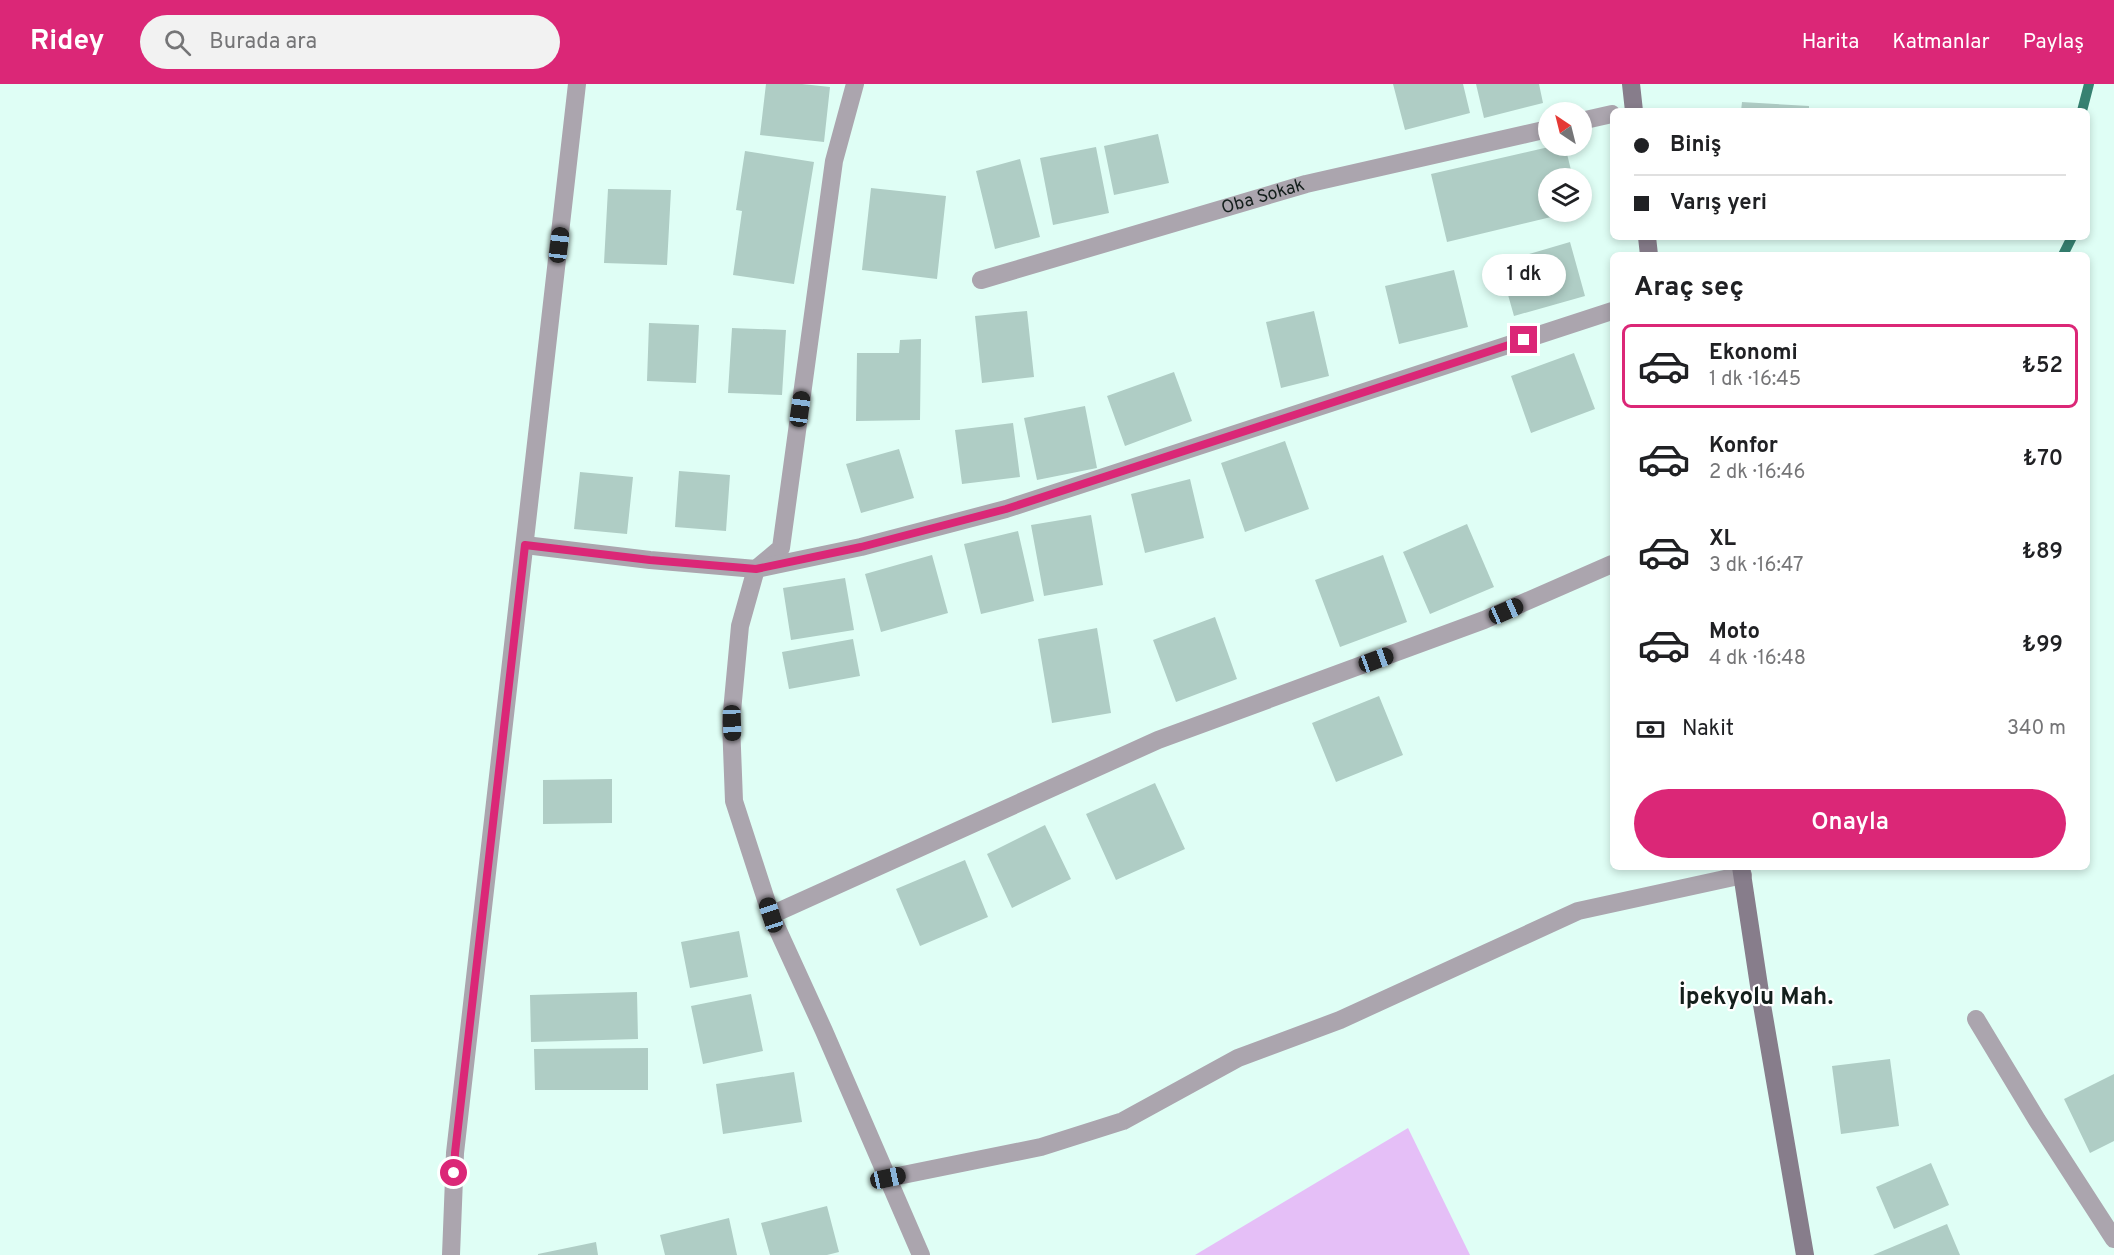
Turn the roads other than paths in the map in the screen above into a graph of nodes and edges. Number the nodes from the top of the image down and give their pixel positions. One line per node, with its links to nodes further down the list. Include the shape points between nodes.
1 (577, 84): 10 (street)
2 (855, 84): 12 (street, via 834,161 781,548)
3 (1631, 84): 4 (main road)
4 (1632, 108)
5 (1610, 114): 6 (street)
6 (1592, 119)
7 (1538, 131): 8 (street, Oba Sokak, via 1306,184)
8 (981, 280)
9 (1610, 312): 12 (street, via 1006,509 861,547)
10 (525, 545): 12 (street); 19 (street, via 455,1153)
11 (1610, 565): 14 (street, via 1484,620 1158,740)
12 (756, 569): 14 (street, via 740,626 732,723 734,801)
13 (1742, 871): 15 (main road); 17 (street, via 1578,911 1340,1020 1238,1058 1123,1121 1041,1147)
14 (771, 915): 17 (street)
15 (1761, 999): 21 (main road); 22 (main road)
16 (1976, 1019): 18 (street)
17 (888, 1178): 20 (street)
18 (2114, 1239)
19 (451, 1255)
20 (921, 1255)
21 (1794, 1255)
22 (1805, 1255)

